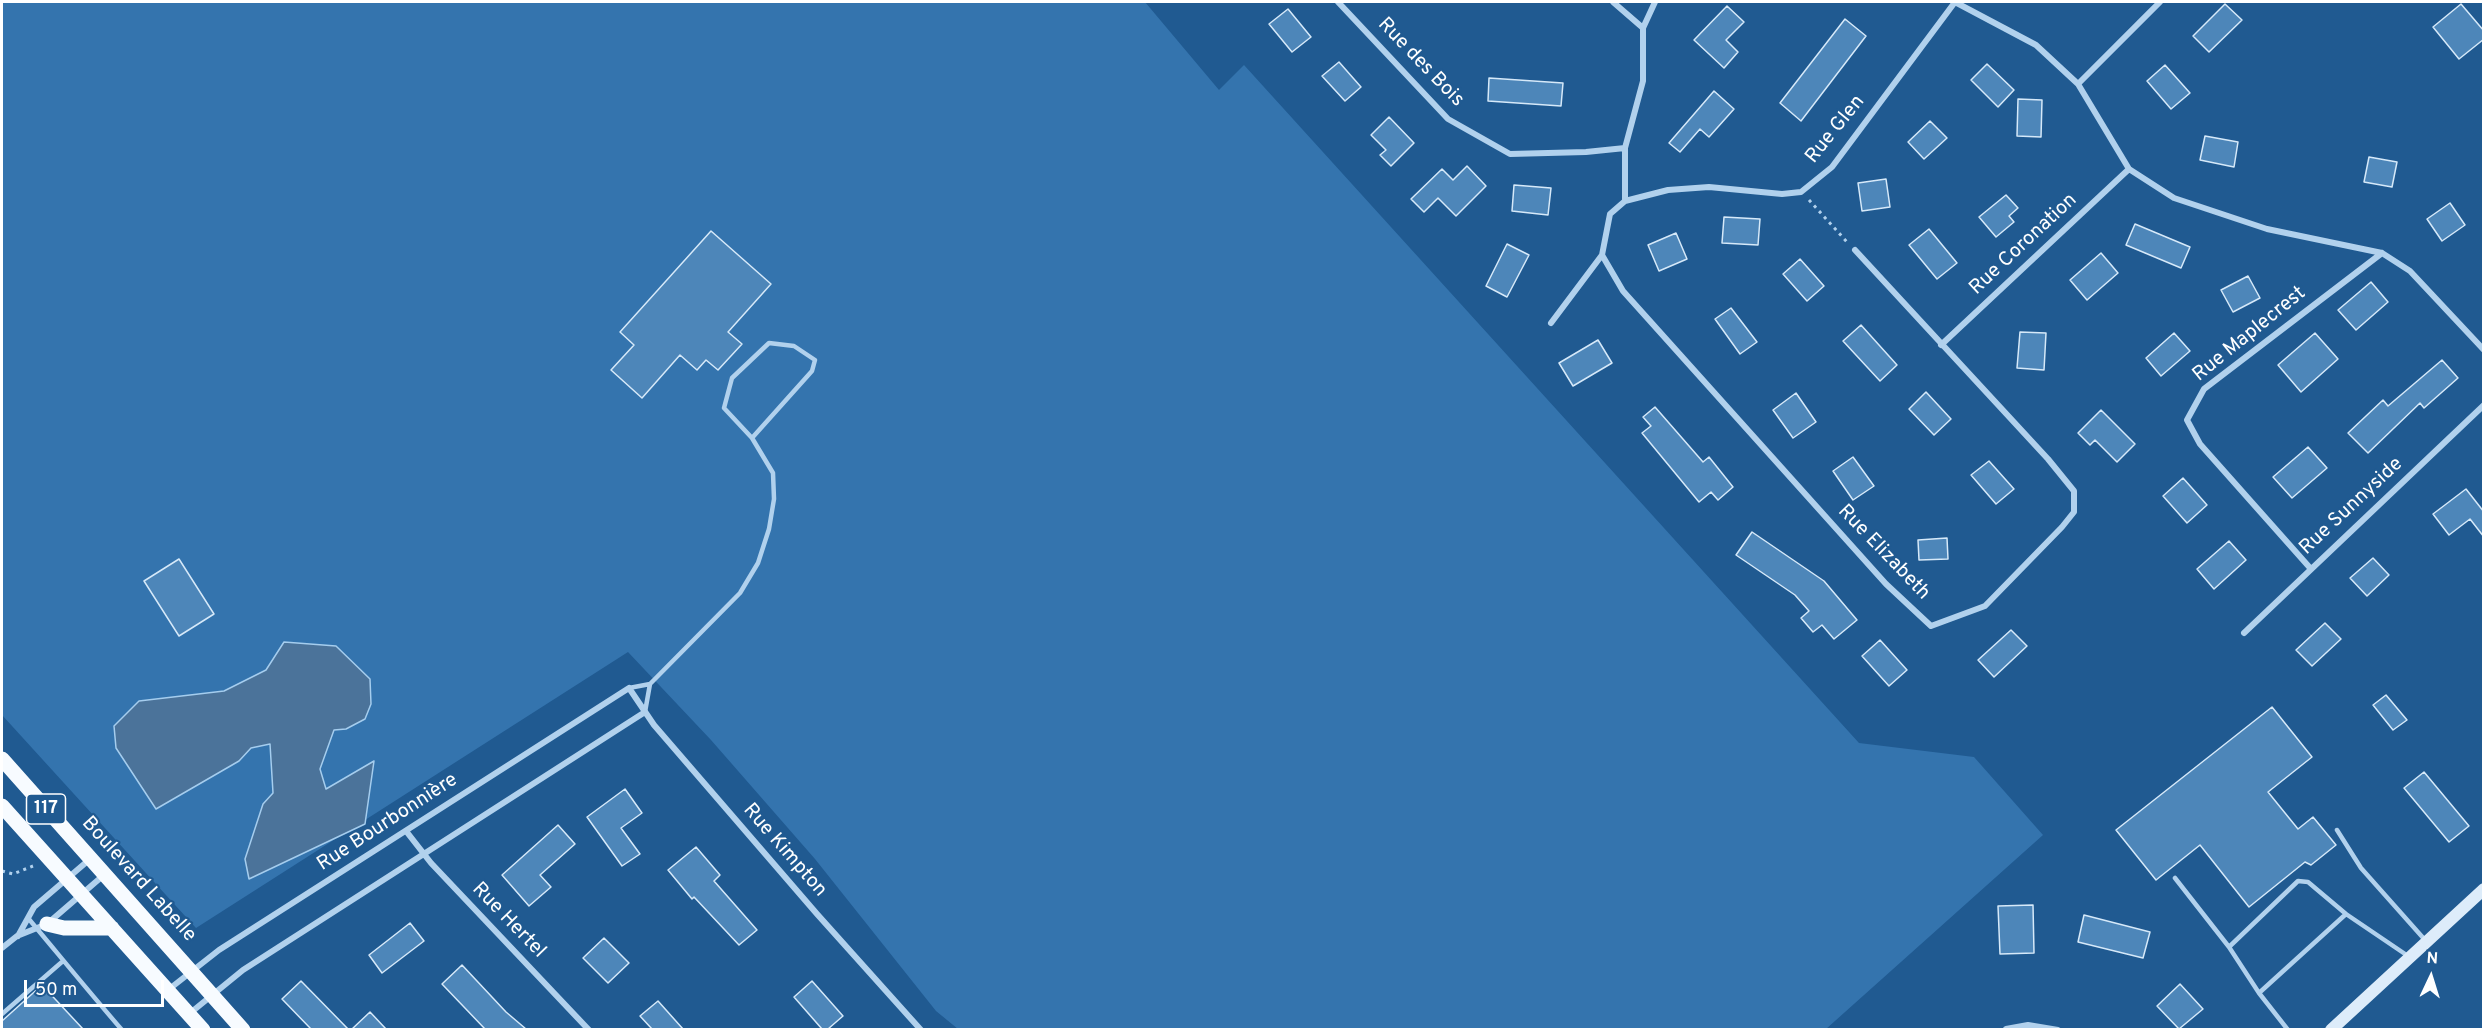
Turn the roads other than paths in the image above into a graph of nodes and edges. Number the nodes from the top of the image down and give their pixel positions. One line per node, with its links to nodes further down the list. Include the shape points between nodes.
1 (1338, 2): 8 (street, Rue des Bois, via 1448,119 1510,154)
2 (1612, 2): 6 (street)
3 (1655, 2): 6 (street)
4 (1955, 2): 7 (street, via 2036,45); 10 (street, Rue Glen, via 1832,167 1801,192 1668,190)
5 (2160, 2): 7 (street)
6 (1643, 28): 8 (street, via 1643,81)
7 (2078, 84): 9 (street)
8 (1625, 148): 10 (street)
9 (2129, 169): 12 (street, via 2174,198 2256,226); 15 (street, Rue Coronation)
10 (1626, 201): 13 (street, via 1610,213)
11 (1855, 250): 15 (street, Rue Elizabeth)
12 (2382, 253): 16 (street, via 2410,271); 19 (street, Rue Maplecrest, via 2204,389 2187,420 2200,444)
13 (1602, 255): 14 (street); 15 (street, Rue Elizabeth, via 1623,291 1886,584 1931,626 1985,606 2074,512 2074,491)
14 (1551, 323)
15 (1941, 345)
16 (2484, 350)
17 (2484, 405): 19 (street, Rue Sunnyside)
18 (752, 438): 18 (lane, via 724,408 732,378 769,343 794,346 815,360 812,371); 21 (lane, via 772,473 774,499 758,563 740,593)
19 (2311, 569): 20 (street, Rue Sunnyside)
20 (2244, 633)
21 (650, 684): 22 (lane); 23 (lane)
22 (629, 688): 23 (street, Rue Kimpton); 27 (street, Rue Bourbonnière)
23 (645, 712): 28 (street); 55 (street, Rue Kimpton)
24 (2, 759): 29 (main road, Boulevard Labelle / 117)
25 (2, 806): 31 (main road, 117)
26 (2337, 830): 40 (lane, via 2361,868)
27 (406, 831): 28 (street, Rue Hertel); 45 (street, Rue Bourbonnière)
28 (423, 854): 48 (street, via 243,970); 54 (street, Rue Hertel)
29 (91, 858): 30 (main road, Boulevard Labelle / 117); 31 (street)
30 (105, 874): 34 (street); 45 (main road, Boulevard Labelle / 117)
31 (68, 878): 34 (main road, 117); 36 (street)
32 (2175, 878): 41 (lane)
33 (2483, 889): 40 (main road)
34 (81, 894): 37 (street); 38 (main road, 117)
35 (2346, 914): 41 (lane, via 2308,882 2298,881); 43 (lane); 47 (lane)
36 (28, 918): 37 (lane); 39 (street)
37 (42, 926): 38 (main road); 39 (street); 44 (lane)
38 (112, 928): 46 (main road, 117)
39 (17, 936): 42 (street)
40 (2427, 942): 43 (main road)
41 (2229, 947): 47 (lane)
42 (2, 948)
43 (2410, 958): 59 (main road)
44 (63, 961): 49 (lane); 51 (lane)
45 (191, 970): 46 (street, Rue Bourbonnière); 48 (main road, Boulevard Labelle / 117)
46 (168, 990): 50 (main road, 117)
47 (2259, 993): 58 (lane)
48 (213, 994): 50 (street); 53 (main road, Boulevard Labelle / 117)
49 (2, 1014)
50 (189, 1014): 52 (main road, 117)
51 (122, 1029)
52 (203, 1029)
53 (243, 1029)
54 (590, 1029)
55 (921, 1029)
56 (2006, 1029): 57 (street, via 2028,1025)
57 (2058, 1029)
58 (2288, 1029)
59 (2331, 1029)

